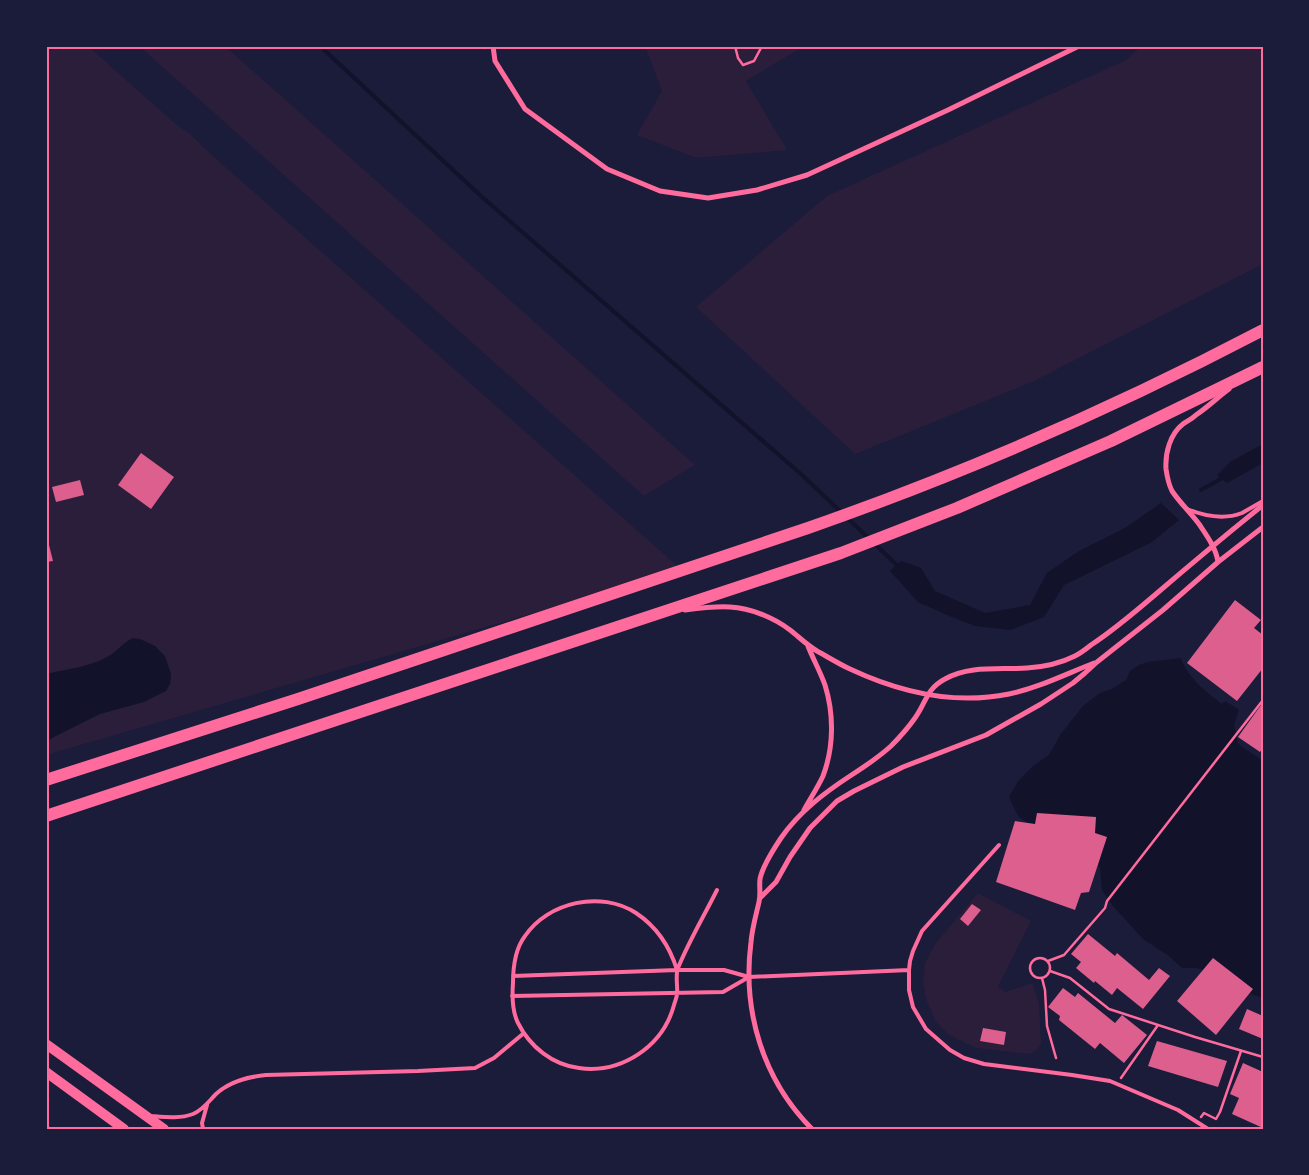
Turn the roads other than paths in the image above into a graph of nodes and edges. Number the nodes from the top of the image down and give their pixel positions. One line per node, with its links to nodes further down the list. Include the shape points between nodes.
1 (493, 46): 2 (street, via 495,61 525,109 607,169 660,191 708,198 757,190 807,175)
2 (1079, 46)
3 (1263, 330): 16 (highway, via 1136,394 883,502 308,696)
4 (1263, 367): 5 (highway)
5 (1243, 378): 8 (street, via 1182,425 1169,443 1166,475 1172,491); 12 (highway, via 1111,441 911,527)
6 (1263, 501): 8 (lane, via 1230,516 1202,515)
7 (1263, 506): 10 (street)
8 (1187, 509): 10 (street)
9 (1263, 527): 11 (street)
10 (1213, 545): 11 (street); 15 (street, via 1111,632 1075,656 1045,666 959,672 934,686)
11 (1218, 562): 14 (street)
12 (654, 615): 13 (street, via 705,607 731,607 765,616 789,629); 18 (highway)
13 (808, 645): 15 (street, via 849,669 892,686); 17 (street, via 825,685 832,738 822,777)
14 (1097, 662): 15 (street, via 1008,694 966,699); 21 (street, via 1073,683 986,735 854,790 810,828 776,882)
15 (929, 694): 17 (street, via 916,717 891,746)
16 (46, 780)
17 (804, 811): 21 (street, via 771,855 760,877)
18 (46, 816)
19 (999, 845): 23 (lane, via 922,931)
20 (717, 890): 22 (lane)
21 (760, 898): 25 (street, via 751,943)
22 (677, 970): 24 (lane); 24 (lane, via 659,934 635,912 608,903 578,902 565,905 542,918 524,936); 25 (lane, via 724,970); 26 (lane)
23 (908, 970): 25 (lane); 33 (lane, via 913,1007 926,1029 964,1058 984,1064 1072,1074 1117,1083 1178,1110)
24 (513, 976): 27 (lane)
25 (749, 977): 26 (lane, via 723,992); 37 (street, via 751,1010 767,1064 786,1099)
26 (677, 993): 27 (lane); 28 (lane, via 668,1020 654,1042 631,1059 602,1069 563,1064 541,1053)
27 (512, 996): 28 (lane, via 514,1011)
28 (524, 1033): 31 (lane, via 494,1058 475,1068 248,1077 218,1093)
29 (46, 1044): 32 (main road)
30 (46, 1072): 34 (main road)
31 (207, 1104): 32 (lane, via 193,1114 179,1117); 36 (lane)
32 (145, 1116): 35 (main road)
33 (1206, 1128)
34 (124, 1129)
35 (164, 1129)
36 (203, 1129)
37 (812, 1129)

